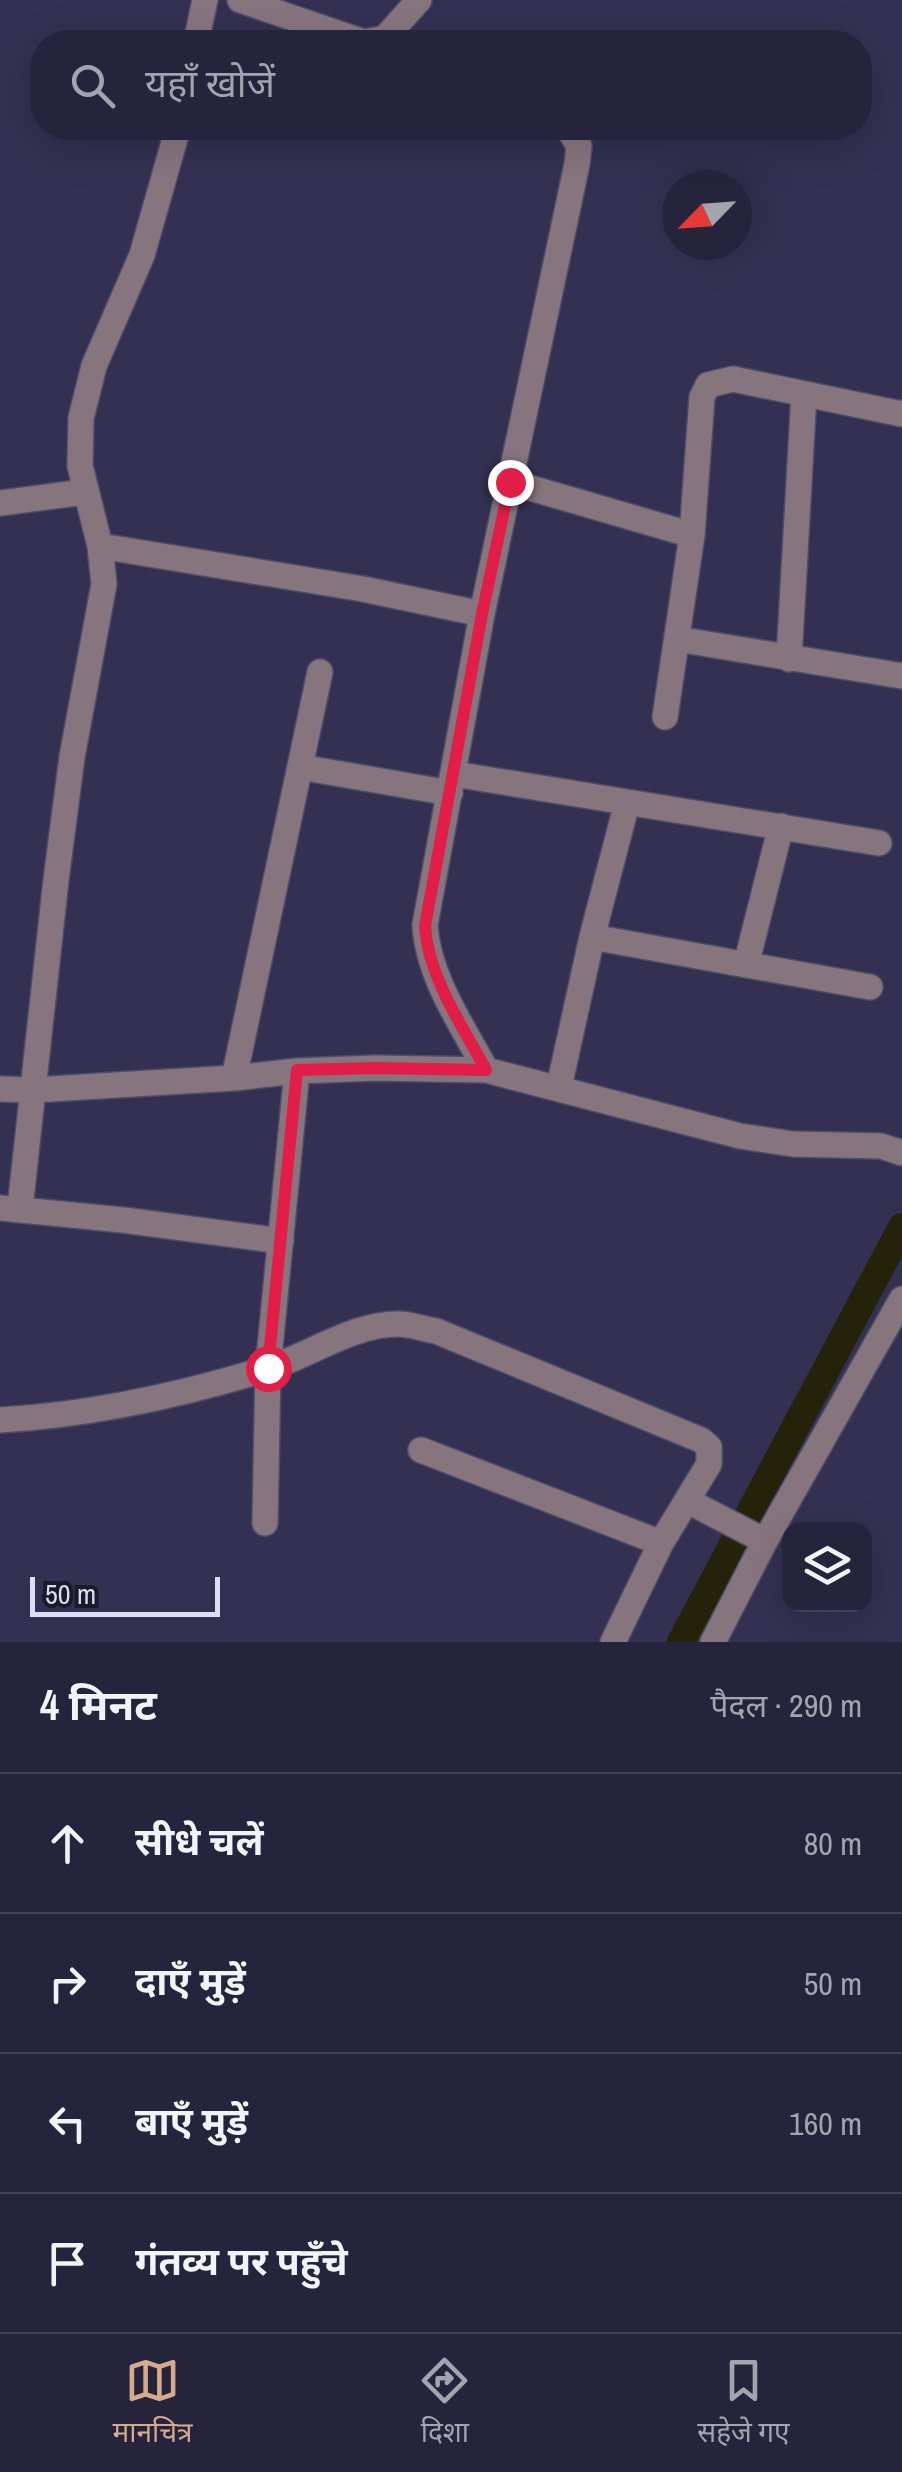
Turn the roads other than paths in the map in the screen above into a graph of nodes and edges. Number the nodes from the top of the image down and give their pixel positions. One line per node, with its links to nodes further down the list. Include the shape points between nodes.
1 (205, 0): 4 (street)
2 (240, 0): 5 (street)
3 (419, 0): 6 (street)
4 (199, 30)
5 (329, 30)
6 (391, 30)
7 (175, 140): 12 (street, via 142,254 94,366 81,418)
8 (575, 140): 11 (street, via 578,164)
9 (804, 394): 10 (street); 14 (street, via 733,380 708,386); 18 (street)
10 (902, 414)
11 (510, 482): 14 (street); 16 (street)
12 (85, 492): 13 (street); 15 (street)
13 (0, 502)
14 (692, 535): 17 (street)
15 (100, 546): 16 (street); 35 (street, via 104,584 68,792)
16 (482, 614): 23 (street)
17 (677, 639): 18 (street); 21 (street)
18 (789, 659): 20 (street)
19 (320, 672): 22 (street)
20 (902, 676)
21 (665, 717)
22 (300, 768): 23 (street); 32 (street)
23 (452, 784): 24 (street); 31 (street, via 426,946)
24 (628, 803): 25 (street); 27 (street)
25 (781, 826): 26 (street); 28 (street)
26 (879, 843)
27 (592, 938): 28 (street); 33 (street)
28 (746, 965): 29 (street)
29 (870, 987)
30 (297, 1070): 31 (street); 32 (street); 38 (street)
31 (486, 1070): 33 (street)
32 (234, 1078): 35 (street)
33 (560, 1086): 36 (street, via 769,1142 881,1146)
34 (0, 1089): 35 (street)
35 (33, 1090): 37 (street)
36 (902, 1153)
37 (10, 1208): 38 (street)
38 (280, 1241): 40 (street)
39 (902, 1299): 45 (street)
40 (268, 1368): 41 (street, via 127,1402); 43 (street, via 356,1332 398,1324 436,1331 702,1440 711,1456); 44 (street)
41 (0, 1420)
42 (421, 1450): 46 (street)
43 (688, 1502): 45 (street); 46 (street)
44 (265, 1523)
45 (756, 1536): 48 (street)
46 (661, 1544): 47 (street)
47 (613, 1642)
48 (712, 1642)

